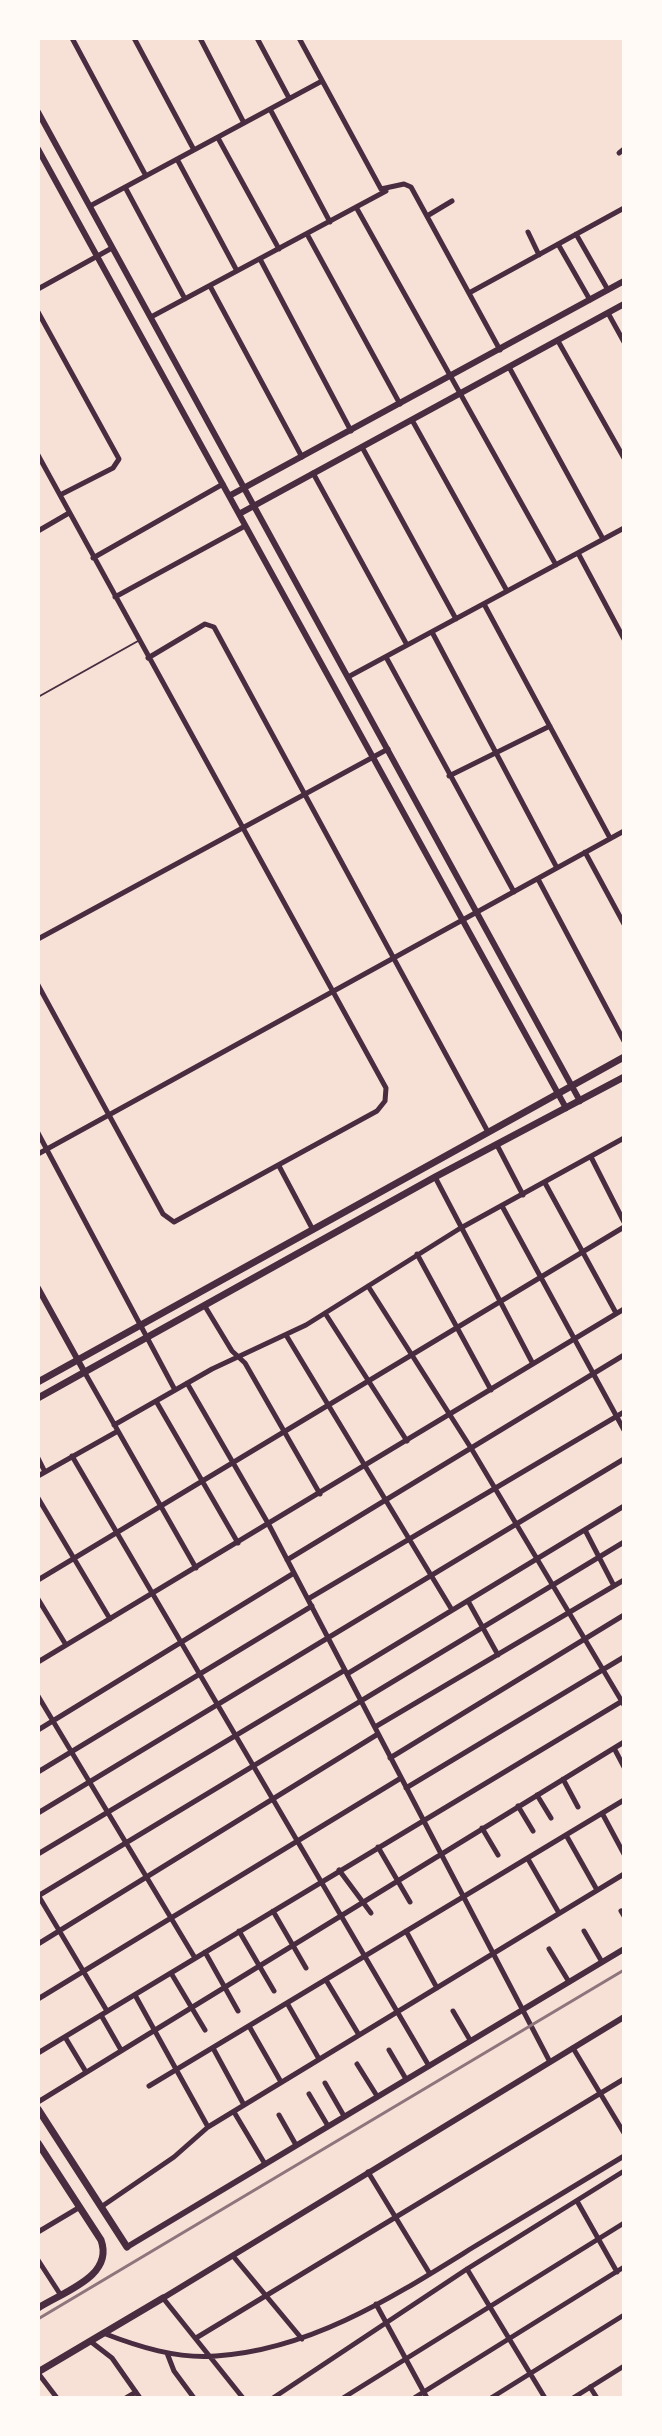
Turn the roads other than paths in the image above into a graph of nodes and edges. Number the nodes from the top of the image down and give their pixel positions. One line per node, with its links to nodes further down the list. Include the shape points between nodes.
1 (72, 38): 15 (street)
2 (134, 38): 13 (street)
3 (200, 38): 10 (street)
4 (257, 38): 7 (street)
5 (299, 38): 6 (street)
6 (322, 81): 7 (street); 17 (street, via 379,186)
7 (289, 98): 8 (street)
8 (270, 109): 10 (street); 23 (street)
9 (38, 112): 19 (street)
10 (244, 123): 11 (street)
11 (218, 138): 13 (street); 29 (street)
12 (38, 149): 31 (street)
13 (194, 150): 14 (street)
14 (177, 159): 15 (street); 33 (street)
15 (146, 176): 16 (street)
16 (125, 187): 19 (street); 39 (street)
17 (387, 190): 20 (street); 22 (street, via 408,185)
18 (452, 201): 22 (street)
19 (90, 206): 28 (street)
20 (356, 207): 23 (street); 49 (street)
21 (624, 208): 26 (street)
22 (427, 216): 38 (street)
23 (330, 222): 25 (street)
24 (528, 232): 30 (street)
25 (307, 234): 29 (street); 51 (street)
26 (576, 234): 27 (street); 37 (street)
27 (558, 244): 30 (street); 40 (street)
28 (112, 248): 31 (street); 44 (street)
29 (279, 249): 32 (street)
30 (539, 255): 38 (street)
31 (96, 256): 36 (street); 59 (street)
32 (260, 259): 33 (street); 53 (street)
33 (237, 271): 35 (street)
34 (624, 281): 37 (street)
35 (210, 286): 39 (street); 56 (street)
36 (38, 289)
37 (608, 290): 40 (street)
38 (469, 293): 47 (street)
39 (185, 299): 44 (street)
40 (590, 300): 47 (street)
41 (624, 304): 43 (street)
42 (38, 312): 61 (street, via 119,459 113,468)
43 (608, 313): 45 (street); 46 (street)
44 (151, 317): 60 (street)
45 (558, 341): 48 (street); 57 (street)
46 (624, 342)
47 (500, 350): 49 (street)
48 (509, 367): 50 (street); 69 (street)
49 (450, 377): 50 (street); 51 (street)
50 (461, 394): 52 (street); 72 (street)
51 (400, 404): 53 (street)
52 (412, 420): 54 (street); 73 (street)
53 (351, 431): 56 (street)
54 (362, 447): 58 (street); 76 (street)
55 (38, 455): 61 (street)
56 (302, 457): 60 (street)
57 (624, 458)
58 (313, 473): 63 (street); 80 (street)
59 (223, 484): 62 (street); 71 (street)
60 (245, 488): 62 (street); 63 (street)
61 (60, 495): 64 (street)
62 (229, 496): 65 (street)
63 (254, 505): 65 (street); 83 (street)
64 (69, 513): 68 (street); 71 (street)
65 (239, 514): 66 (street)
66 (245, 526): 74 (street); 88 (street)
67 (624, 528): 69 (street)
68 (38, 531)
69 (603, 539): 70 (street)
70 (578, 553): 72 (street); 78 (street)
71 (93, 558): 74 (street)
72 (556, 565): 73 (street)
73 (507, 591): 75 (street)
74 (115, 597): 79 (street)
75 (484, 604): 76 (street); 85 (street)
76 (456, 619): 77 (street)
77 (432, 632): 80 (street); 87 (street)
78 (624, 639)
79 (138, 640): 82 (street); 84 (lane)
80 (407, 645): 81 (street)
81 (386, 657): 83 (street); 89 (street)
82 (148, 658): 90 (street, via 205,624 212,625); 91 (street)
83 (348, 677): 86 (street)
84 (38, 697)
85 (550, 726): 87 (street); 93 (street)
86 (388, 749): 88 (street); 98 (street)
87 (496, 753): 89 (street); 95 (street)
88 (372, 757): 90 (street); 99 (street)
89 (449, 776): 97 (street)
90 (304, 793): 91 (street); 102 (street)
91 (239, 828): 101 (street); 104 (street)
92 (624, 831): 93 (street)
93 (610, 838): 94 (street)
94 (585, 852): 95 (street); 100 (street)
95 (557, 868): 96 (street)
96 (538, 879): 97 (street); 105 (street)
97 (514, 892): 98 (street)
98 (478, 913): 99 (street); 108 (street)
99 (463, 921): 102 (street); 109 (street)
100 (624, 924)
101 (38, 939)
102 (395, 959): 104 (street); 113 (street)
103 (38, 985): 112 (street)
104 (331, 994): 112 (street); 120 (street, via 386,1088 385,1101 377,1111)
105 (624, 1041)
106 (624, 1057): 108 (main road)
107 (624, 1077): 110 (main road)
108 (572, 1086): 109 (main road); 110 (street)
109 (558, 1094): 111 (street); 113 (main road)
110 (580, 1101): 111 (main road)
111 (566, 1108): 116 (main road)
112 (109, 1116): 117 (street); 120 (street, via 163,1214 174,1222)
113 (488, 1132): 127 (main road)
114 (38, 1133): 117 (street)
115 (624, 1138): 119 (street)
116 (497, 1145): 121 (main road); 123 (street)
117 (47, 1149): 118 (street); 138 (street)
118 (38, 1154)
119 (591, 1157): 122 (street); 125 (street)
120 (279, 1166): 127 (street)
121 (435, 1177): 126 (street); 134 (main road)
122 (545, 1183): 123 (street); 128 (street)
123 (523, 1195): 124 (street)
124 (502, 1206): 126 (street); 130 (street)
125 (624, 1225): 128 (street)
126 (459, 1229): 129 (street); 133 (street)
127 (313, 1230): 138 (main road)
128 (583, 1253): 130 (street); 137 (street)
129 (417, 1254): 131 (street); 139 (street)
130 (540, 1278): 133 (street); 142 (street)
131 (368, 1286): 136 (street); 144 (street)
132 (38, 1288): 146 (street)
133 (499, 1303): 139 (street); 147 (street)
134 (206, 1308): 141 (main road); 145 (street)
135 (624, 1309): 137 (street)
136 (325, 1313): 140 (street); 150 (street)
137 (616, 1313): 142 (street)
138 (141, 1326): 141 (street); 146 (main road)
139 (457, 1328): 144 (street); 153 (street)
140 (286, 1335): 145 (street); 157 (street)
141 (147, 1338): 148 (main road); 154 (street)
142 (573, 1340): 147 (street); 149 (street)
143 (624, 1355): 149 (street)
144 (410, 1356): 150 (street); 159 (street)
145 (239, 1357): 152 (street); 163 (street)
146 (78, 1360): 148 (street); 151 (main road)
147 (533, 1364): 153 (street)
148 (85, 1373): 155 (main road); 161 (street)
149 (592, 1375): 160 (street); 165 (street)
150 (369, 1381): 157 (street); 164 (street)
151 (38, 1382)
152 (187, 1383): 154 (street); 169 (street)
153 (491, 1390): 159 (street)
154 (175, 1391): 156 (street)
155 (38, 1398)
156 (156, 1401): 161 (street); 173 (street)
157 (328, 1406): 163 (street); 170 (street)
158 (624, 1412): 160 (street)
159 (448, 1415): 164 (street); 165 (street)
160 (617, 1417): 162 (street); 174 (street)
161 (116, 1428): 166 (street); 178 (street)
162 (624, 1430)
163 (284, 1432): 169 (street); 175 (street)
164 (407, 1441): 170 (street)
165 (471, 1448): 174 (street); 177 (street)
166 (72, 1456): 171 (street); 183 (street)
167 (38, 1458): 171 (street)
168 (624, 1459): 180 (street)
169 (233, 1463): 173 (street); 181 (street)
170 (365, 1466): 175 (street); 177 (street)
171 (45, 1472): 172 (street)
172 (38, 1476)
173 (202, 1481): 178 (street); 186 (street)
174 (495, 1488): 180 (street); 184 (street)
175 (320, 1494): 181 (street)
176 (38, 1498): 188 (street)
177 (385, 1500): 184 (street); 190 (street)
178 (161, 1506): 183 (street); 191 (street)
179 (624, 1506): 182 (street)
180 (516, 1524): 189 (street); 193 (street)
181 (269, 1525): 186 (street); 190 (street)
182 (585, 1530): 187 (street); 189 (street)
183 (117, 1532): 188 (street); 198 (street)
184 (409, 1539): 193 (street); 200 (street)
185 (624, 1542): 187 (street)
186 (238, 1543): 191 (street)
187 (599, 1557): 196 (street); 197 (street)
188 (74, 1558): 194 (street); 206 (street)
189 (537, 1559): 196 (street); 201 (street)
190 (287, 1560): 192 (street)
191 (196, 1568): 198 (street)
192 (294, 1573): 200 (street); 210 (street)
193 (431, 1575): 203 (street); 208 (street)
194 (38, 1580)
195 (624, 1580): 197 (street)
196 (553, 1585): 204 (street); 207 (street)
197 (614, 1586): 204 (street)
198 (153, 1594): 206 (street); 210 (street)
199 (38, 1599): 211 (street)
200 (308, 1599): 202 (street)
201 (468, 1601): 203 (street); 207 (street)
202 (312, 1606): 208 (street); 217 (street)
203 (452, 1610): 216 (street)
204 (569, 1613): 209 (street); 212 (street)
205 (624, 1615): 209 (street)
206 (110, 1619): 211 (street)
207 (483, 1628): 212 (street); 219 (street)
208 (328, 1637): 216 (street); 221 (street)
209 (585, 1639): 215 (street); 229 (street)
210 (182, 1642): 217 (street); 222 (street)
211 (66, 1645): 214 (street)
212 (498, 1655): 224 (street)
213 (624, 1657): 215 (street)
214 (38, 1662)
215 (603, 1670): 220 (street); 236 (street)
216 (346, 1672): 219 (street); 225 (street)
217 (200, 1674): 221 (street); 228 (street)
218 (38, 1696): 222 (street)
219 (361, 1702): 224 (street); 230 (street)
220 (623, 1702): 246 (street)
221 (217, 1704): 225 (street); 235 (street)
222 (53, 1721): 223 (street); 228 (street)
223 (38, 1730)
224 (376, 1731): 229 (street); 238 (street)
225 (236, 1736): 230 (street); 242 (street)
226 (624, 1742): 227 (street)
227 (614, 1748): 231 (street); 234 (street)
228 (72, 1752): 232 (street); 235 (street)
229 (390, 1758): 233 (street)
230 (254, 1766): 238 (street); 251 (street)
231 (624, 1767)
232 (38, 1772)
233 (401, 1778): 236 (street); 250 (street)
234 (563, 1779): 237 (street); 241 (street)
235 (90, 1782): 242 (street); 243 (street)
236 (406, 1788): 246 (street)
237 (537, 1795): 240 (street); 245 (street)
238 (273, 1799): 250 (street); 260 (street)
239 (624, 1800): 244 (street)
240 (518, 1806): 247 (street); 248 (street)
241 (578, 1807)
242 (108, 1812): 251 (street); 253 (street)
243 (38, 1813)
244 (602, 1813): 249 (street); 255 (street)
245 (551, 1818)
246 (422, 1820): 252 (street); 254 (street)
247 (482, 1828): 254 (street); 256 (street)
248 (533, 1831)
249 (566, 1835): 257 (street); 263 (street)
250 (297, 1841): 262 (street); 272 (street)
251 (126, 1843): 260 (street); 264 (street)
252 (378, 1847): 258 (street); 261 (street)
253 (38, 1854)
254 (440, 1854): 261 (street); 265 (street)
255 (624, 1854)
256 (498, 1855)
257 (528, 1858): 265 (street); 270 (street)
258 (339, 1870): 262 (street); 266 (street)
259 (624, 1874): 263 (street)
260 (147, 1877): 272 (street); 273 (street)
261 (397, 1880): 266 (street); 267 (street)
262 (321, 1881): 268 (street); 271 (street)
263 (597, 1890): 270 (street)
264 (38, 1896): 273 (street)
265 (462, 1897): 275 (street); 282 (street)
266 (362, 1902): 269 (street); 271 (street)
267 (410, 1902)
268 (273, 1911): 274 (street); 278 (street)
269 (371, 1913)
270 (559, 1913): 282 (street)
271 (340, 1915): 278 (street); 283 (street)
272 (171, 1918): 284 (street); 288 (street)
273 (59, 1931): 277 (street); 288 (street)
274 (239, 1931): 281 (street); 286 (street)
275 (406, 1931): 283 (street); 293 (street)
276 (584, 1931): 285 (street)
277 (38, 1944)
278 (293, 1944): 286 (street); 287 (street)
279 (549, 1949): 291 (street)
280 (624, 1949): 285 (street)
281 (205, 1952): 284 (street); 292 (street)
282 (492, 1954): 293 (street); 299 (street)
283 (365, 1956): 290 (street); 302 (street)
284 (195, 1958): 289 (street)
285 (602, 1962): 291 (street)
286 (259, 1965): 292 (street); 294 (street)
287 (306, 1968)
288 (84, 1971): 296 (street); 303 (street)
289 (171, 1973): 295 (street); 298 (street)
290 (326, 1980): 297 (street); 308 (street)
291 (569, 1982): 299 (street)
292 (224, 1987): 298 (street); 300 (street)
293 (437, 1988): 302 (street)
294 (274, 1991)
295 (135, 1995): 303 (street); 306 (street)
296 (38, 1999)
297 (287, 2003): 305 (street); 316 (street)
298 (191, 2007): 306 (street); 307 (street)
299 (522, 2010): 310 (street); 317 (street)
300 (238, 2011)
301 (453, 2011): 310 (street)
302 (397, 2012): 308 (street); 319 (street)
303 (104, 2013): 309 (street); 313 (street)
304 (624, 2017): 312 (street)
305 (249, 2026): 311 (street); 324 (street)
306 (154, 2030): 313 (street); 320 (street)
307 (205, 2030)
308 (359, 2035): 316 (street)
309 (65, 2037): 315 (street); 321 (street)
310 (470, 2040): 319 (street)
311 (213, 2048): 320 (street); 331 (street)
312 (573, 2048): 317 (street); 328 (street)
313 (121, 2050): 321 (street)
314 (389, 2050): 322 (street)
315 (38, 2053)
316 (319, 2059): 324 (street)
317 (550, 2062): 346 (street)
318 (357, 2064): 329 (street)
319 (429, 2066): 322 (street)
320 (176, 2070): 326 (street); 337 (street)
321 (86, 2072): 330 (street)
322 (406, 2079): 329 (street)
323 (624, 2079): 328 (street)
324 (281, 2082): 331 (street)
325 (325, 2083): 335 (street)
326 (149, 2086)
327 (309, 2094): 336 (street)
328 (600, 2094): 338 (street); 350 (street)
329 (377, 2096): 335 (street)
330 (38, 2102)
331 (244, 2105): 333 (street)
332 (38, 2109): 349 (main road)
333 (234, 2112): 337 (street); 344 (street)
334 (279, 2115): 340 (street)
335 (344, 2116): 336 (street)
336 (328, 2126): 340 (street)
337 (208, 2127): 349 (street)
338 (624, 2133)
339 (38, 2143): 341 (main road)
340 (296, 2145): 344 (street)
341 (46, 2156): 343 (street); 348 (main road)
342 (624, 2156): 360 (street)
343 (38, 2161)
344 (265, 2164): 354 (street)
345 (624, 2171): 347 (street)
346 (368, 2172): 350 (street); 355 (street)
347 (577, 2201): 353 (street); 358 (street)
348 (80, 2207): 352 (street); 361 (main road, via 106,2252 103,2265)
349 (101, 2207): 354 (main road)
350 (395, 2217): 360 (street); 362 (street)
351 (624, 2223): 353 (street)
352 (38, 2232)
353 (598, 2239): 359 (street); 365 (street)
354 (127, 2247)
355 (233, 2256): 362 (street); 363 (street)
356 (38, 2260): 361 (street)
357 (624, 2267): 359 (street)
358 (467, 2269): 365 (street); 368 (street)
359 (617, 2272): 372 (street)
360 (430, 2274): 364 (street)
361 (60, 2294): 366 (main road)
362 (266, 2295): 370 (street); 371 (street)
363 (163, 2298): 369 (main road); 370 (street)
364 (376, 2304): 368 (street); 371 (street)
365 (489, 2307): 372 (street); 376 (street)
366 (38, 2308)
367 (624, 2315): 379 (street)
368 (386, 2323): 376 (street); 387 (street)
369 (103, 2333): 373 (main road); 374 (street)
370 (196, 2338): 375 (street)
371 (302, 2339): 375 (street)
372 (509, 2339): 379 (street); 382 (street)
373 (90, 2341): 378 (main road); 381 (street, via 112,2358)
374 (167, 2353): 375 (street); 385 (street)
375 (213, 2357): 386 (street)
376 (405, 2359): 382 (street); 388 (street)
377 (624, 2366): 380 (street)
378 (38, 2372): 383 (street)
379 (530, 2374): 390 (street); 391 (street)
380 (590, 2387): 392 (street); 393 (street)
381 (138, 2395): 384 (street)
382 (425, 2395): 389 (street)
383 (57, 2398)
384 (126, 2398)
385 (194, 2398)
386 (243, 2398)
387 (273, 2398)
388 (343, 2398)
389 (414, 2398)
390 (491, 2398)
391 (545, 2398)
392 (573, 2398)
393 (597, 2398)

